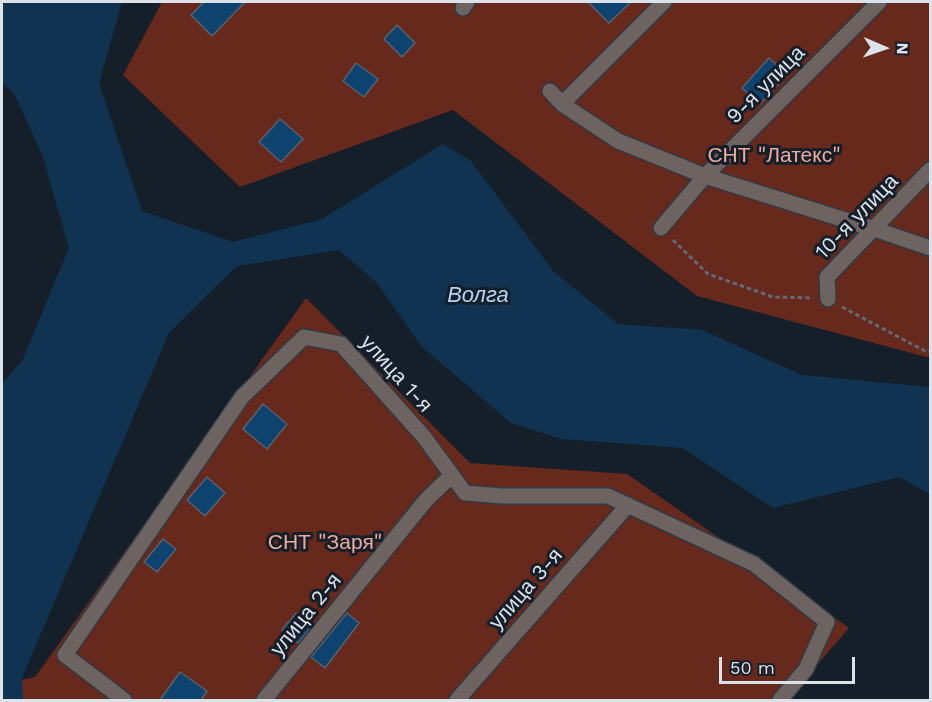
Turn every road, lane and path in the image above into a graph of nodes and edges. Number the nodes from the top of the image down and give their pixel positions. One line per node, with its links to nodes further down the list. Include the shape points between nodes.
1 (664, 2): 4 (street)
2 (879, 2): 6 (street, 9-я улица)
3 (550, 91): 4 (street)
4 (562, 104): 6 (street, via 618,141)
5 (930, 170): 8 (street, 10-я улица)
6 (705, 176): 7 (street, 9-я улица); 8 (street)
7 (661, 228): 10 (path, via 708,274 773,297)
8 (874, 229): 9 (street); 10 (street, 10-я улица, via 827,277)
9 (930, 248)
10 (828, 299): 11 (path)
11 (930, 351)
12 (452, 475): 13 (street, улица 1-я, via 465,493 608,496); 14 (street, улица 1-я, via 424,437 341,344 304,337 242,397 65,655); 15 (street, улица 2-я, via 426,500)
13 (628, 505): 16 (street, улица 3-я); 17 (street, улица 1-я, via 754,564 827,622 806,669)
14 (124, 700)
15 (264, 700)
16 (457, 700)
17 (780, 700)

